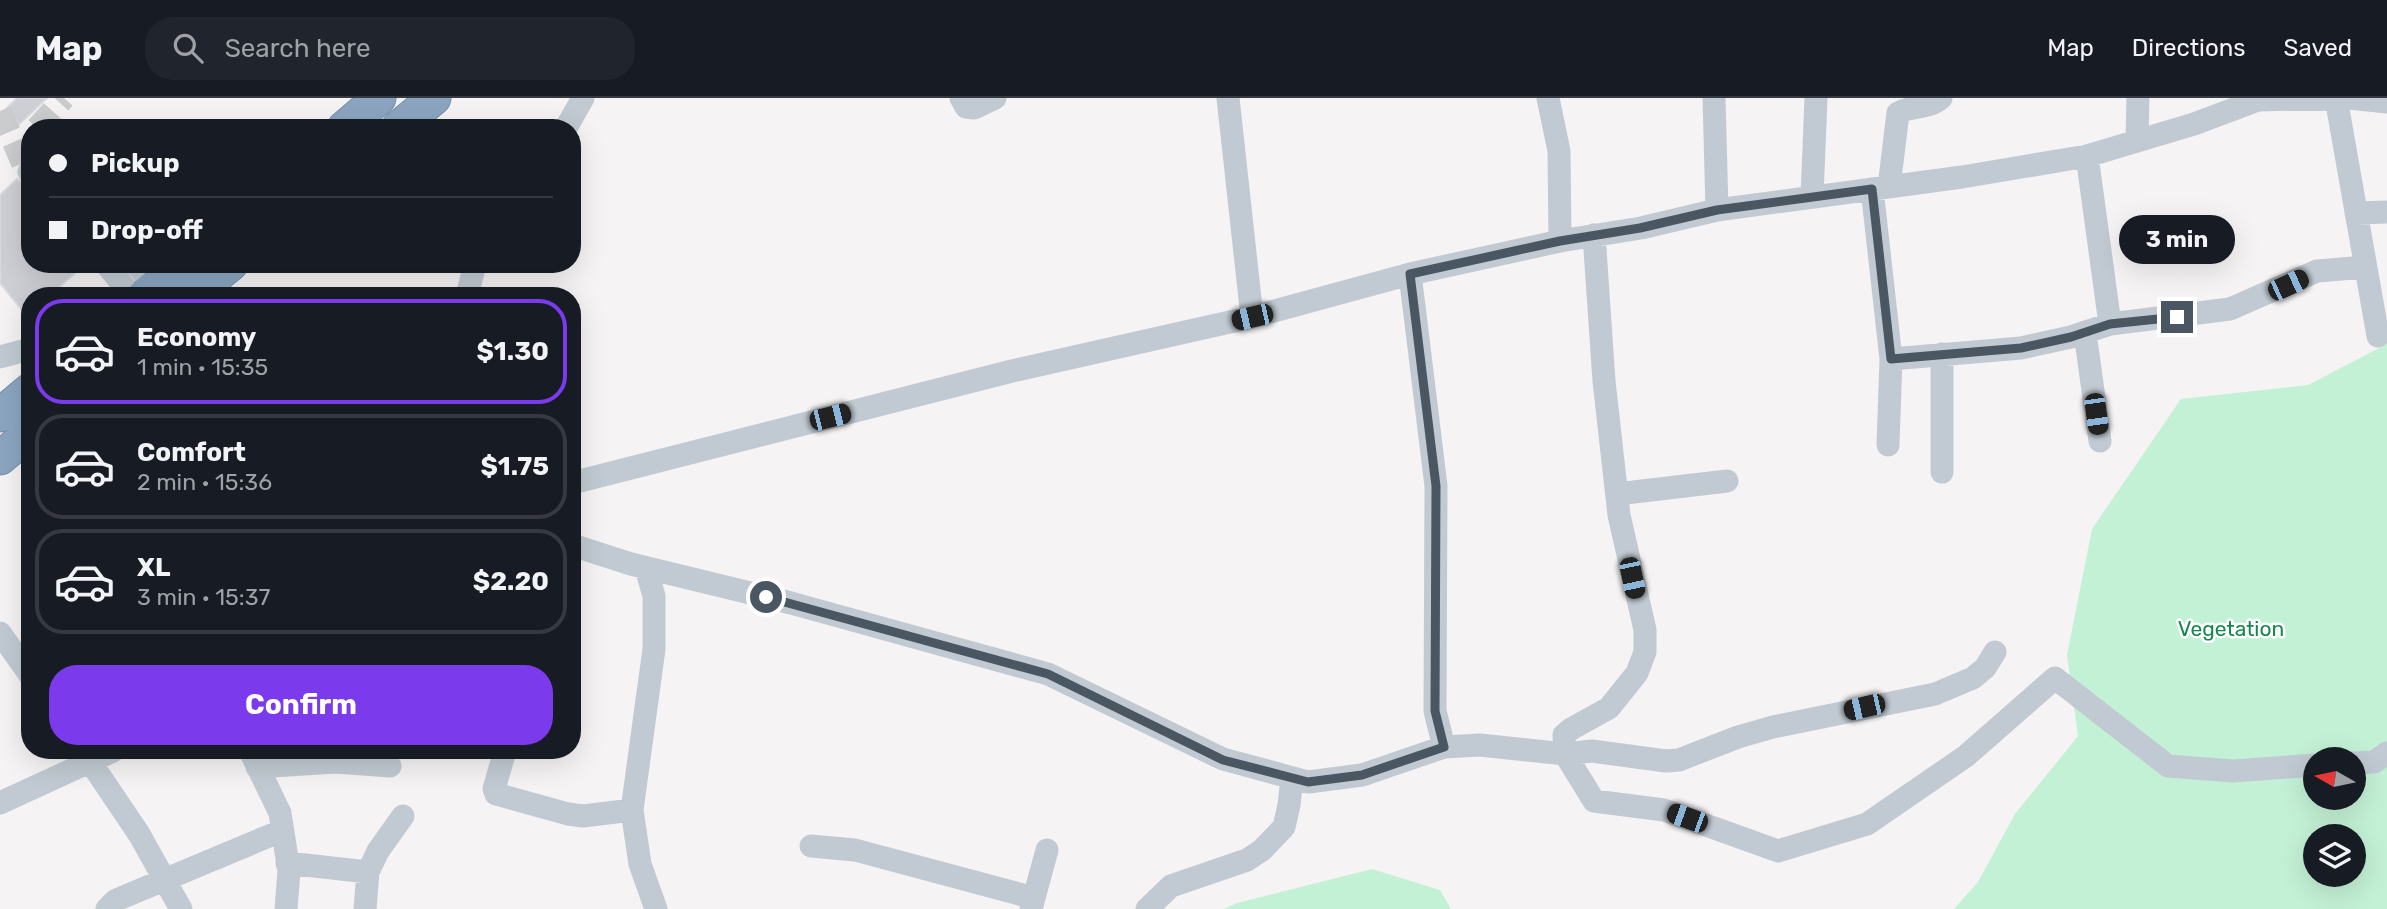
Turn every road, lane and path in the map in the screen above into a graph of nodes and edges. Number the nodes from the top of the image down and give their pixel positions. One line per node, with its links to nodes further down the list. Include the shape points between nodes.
1 (379, 98): 14 (highway)
2 (434, 98): 15 (highway)
3 (583, 98): 16 (street)
4 (961, 98): 5 (street, via 966,107 974,108)
5 (995, 98)
6 (1228, 98): 33 (street)
7 (1548, 98): 25 (street, via 1559,151)
8 (1714, 98): 21 (street)
9 (1816, 98): 20 (street)
10 (1941, 98): 19 (street, via 1935,104 1898,113)
11 (2138, 98): 17 (street)
12 (2336, 98): 13 (street); 17 (street, via 2258,100); 23 (street)
13 (2387, 102)
14 (354, 119)
15 (409, 119)
16 (571, 119)
17 (2137, 141): 18 (street)
18 (2087, 156): 19 (street); 34 (street)
19 (1880, 188): 20 (street); 40 (street)
20 (1812, 197): 21 (street)
21 (1717, 210): 24 (street)
22 (2387, 212): 23 (street)
23 (2356, 213): 26 (street)
24 (1594, 235): 25 (street); 50 (street)
25 (1560, 241): 30 (street)
26 (2365, 267): 34 (street, via 2317,271 2230,309); 36 (street)
27 (122, 273): 31 (street)
28 (167, 273): 31 (highway)
29 (220, 273): 32 (highway)
30 (1410, 274): 33 (street); 56 (street, via 1436,486 1435,711)
31 (146, 287)
32 (203, 287)
33 (1252, 317): 48 (street, via 1012,371)
34 (2110, 324): 35 (street)
35 (2085, 333): 38 (street, via 2021,348); 44 (street)
36 (2378, 336)
37 (21, 351): 39 (street)
38 (1942, 354): 40 (street); 47 (street)
39 (0, 357)
40 (1891, 359): 45 (street)
41 (21, 398): 42 (highway)
42 (0, 415)
43 (21, 440): 46 (highway)
44 (2100, 441)
45 (1888, 444)
46 (0, 458)
47 (1942, 472)
48 (581, 480)
49 (1727, 481): 50 (street)
50 (1617, 494): 58 (street, via 1645,631 1645,652 1637,673 1609,708 1564,736)
51 (581, 548): 52 (street)
52 (646, 568): 67 (street, via 1048,674 1223,760); 69 (street, via 654,596 654,649)
53 (0, 633): 55 (street)
54 (1996, 652): 58 (street, via 1973,678 1935,694 1773,727 1679,760 1592,751)
55 (21, 662)
56 (1444, 747): 58 (street, via 1480,745); 67 (street, via 1362,775 1308,782)
57 (2387, 753): 64 (street)
58 (1565, 754): 66 (street, via 1594,802 1664,810 1778,851 1867,824 1966,756 2055,678 2168,766 2233,771)
59 (81, 759): 68 (street)
60 (89, 759): 76 (street)
61 (253, 759): 71 (street, via 280,813)
62 (352, 759): 65 (street)
63 (503, 759): 69 (street, via 496,794 576,815)
64 (2366, 762)
65 (390, 766)
66 (2303, 766)
67 (1292, 778): 83 (street, via 1284,827 1262,850 1247,860 1171,886)
68 (0, 803)
69 (632, 810): 82 (street, via 640,864)
70 (403, 816): 75 (street)
71 (281, 831): 74 (street); 76 (street)
72 (811, 846): 77 (street, via 855,850)
73 (1047, 850): 77 (street)
74 (287, 863): 75 (street); 80 (street)
75 (368, 872): 81 (street)
76 (165, 881): 78 (street, via 116,900); 79 (street)
77 (1033, 903)
78 (107, 909)
79 (181, 909)
80 (286, 909)
81 (365, 909)
82 (656, 909)
83 (1147, 909)

